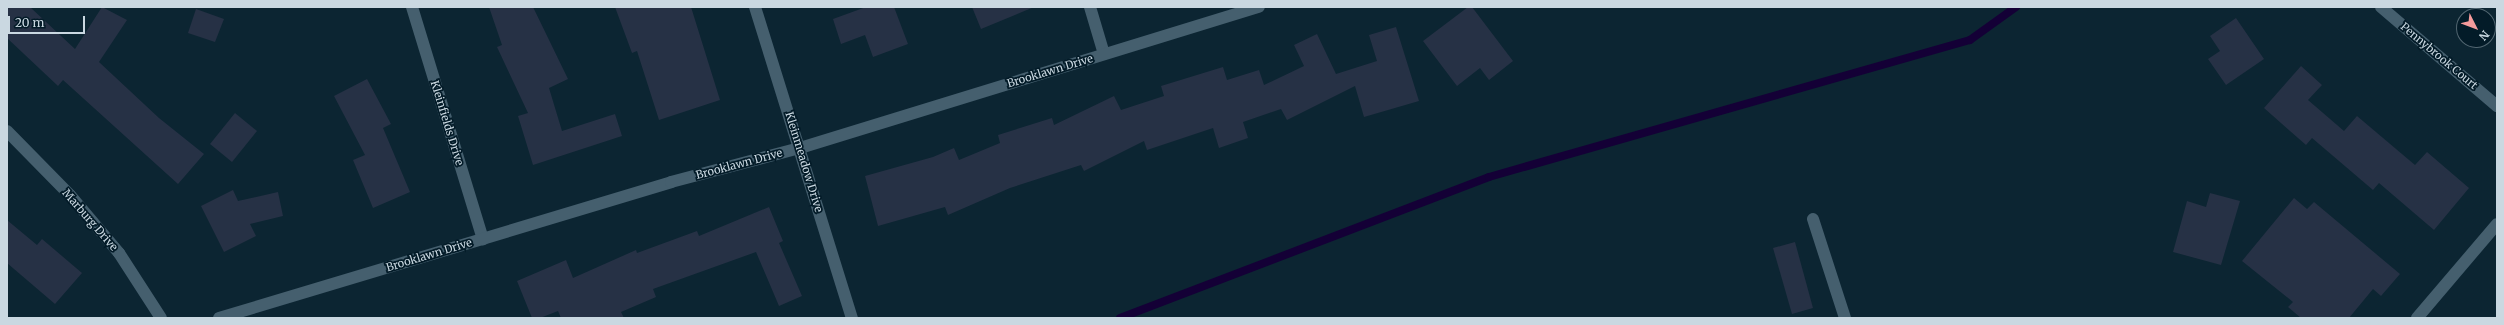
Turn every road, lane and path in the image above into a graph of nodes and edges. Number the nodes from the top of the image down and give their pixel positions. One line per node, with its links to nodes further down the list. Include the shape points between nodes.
1 (412, 7): 12 (street, Kleinfields Drive)
2 (755, 7): 9 (street, Kleinmeadow Drive)
3 (1090, 7): 6 (street)
4 (1259, 7): 6 (street, Brooklawn Drive)
5 (2381, 7): 7 (street, Pennybrook Court)
6 (1104, 54): 9 (street, Brooklawn Drive)
7 (2497, 106)
8 (7, 131): 13 (street, Marburg Drive, via 70,195 119,253)
9 (800, 148): 12 (street, Brooklawn Drive, via 671,182); 15 (street, Kleinmeadow Drive)
10 (1813, 219): 16 (street)
11 (2497, 224): 17 (street)
12 (483, 239): 14 (street, Brooklawn Drive)
13 (161, 318)
14 (219, 318)
15 (852, 318)
16 (1845, 318)
17 (2416, 318)

